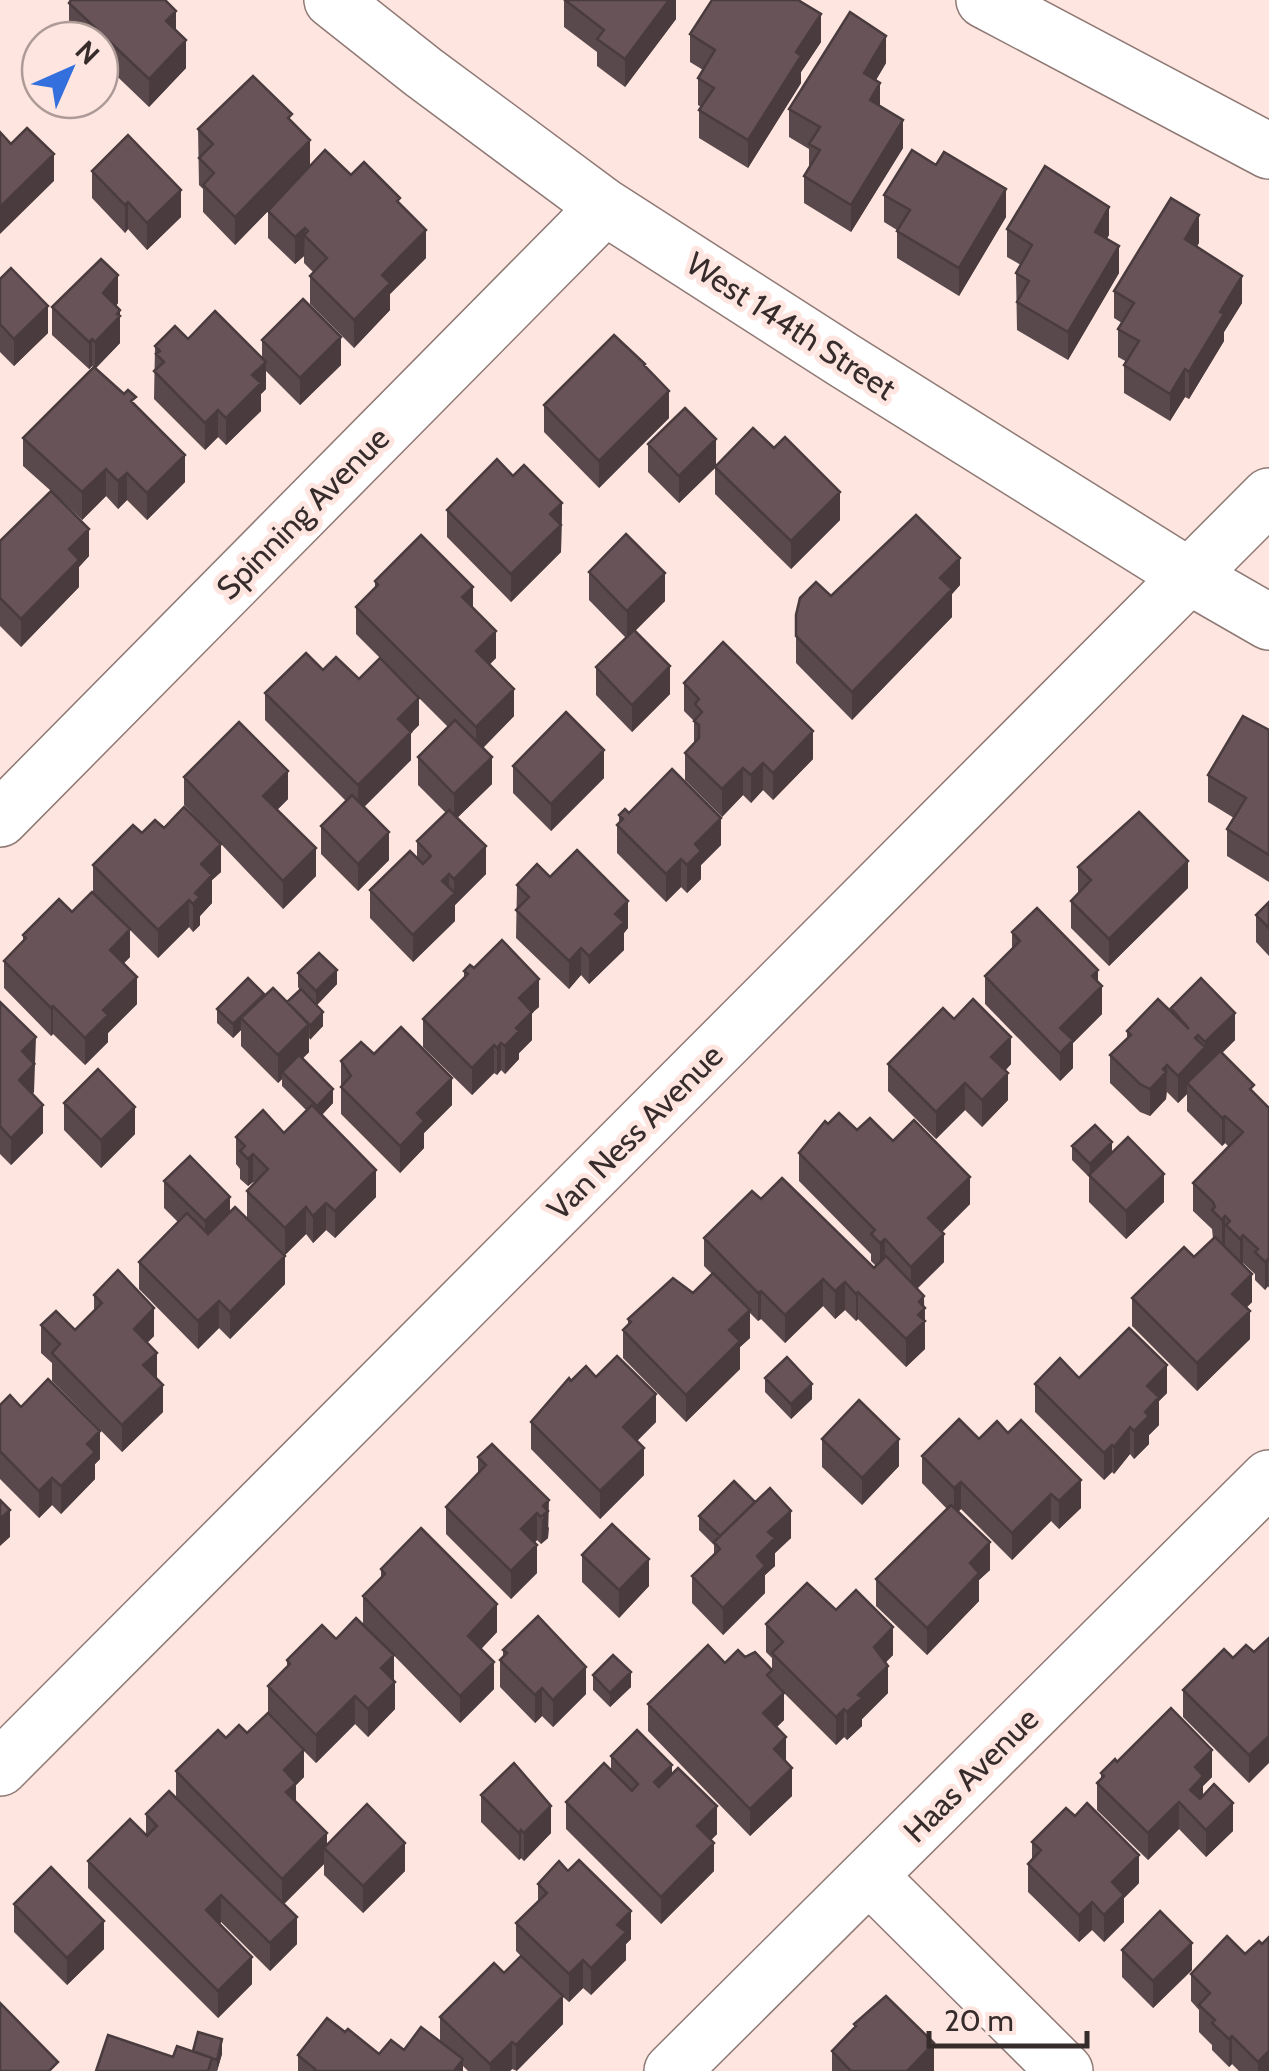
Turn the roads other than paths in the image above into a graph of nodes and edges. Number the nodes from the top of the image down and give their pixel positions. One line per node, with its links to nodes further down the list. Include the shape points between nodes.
1 (332, 0): 4 (street, West 144th Street)
2 (984, 0): 3 (street)
3 (1269, 150)
4 (605, 207): 6 (street, West 144th Street); 8 (street, Spinning Avenue)
5 (1269, 496): 6 (street, Van Ness Avenue)
6 (1189, 576): 7 (street, West 144th Street); 10 (street, Van Ness Avenue)
7 (1269, 622)
8 (0, 819)
9 (1269, 1478): 11 (street, Haas Avenue)
10 (0, 1768)
11 (870, 1876): 12 (street, Haas Avenue); 13 (street)
12 (672, 2071)
13 (1065, 2071)

